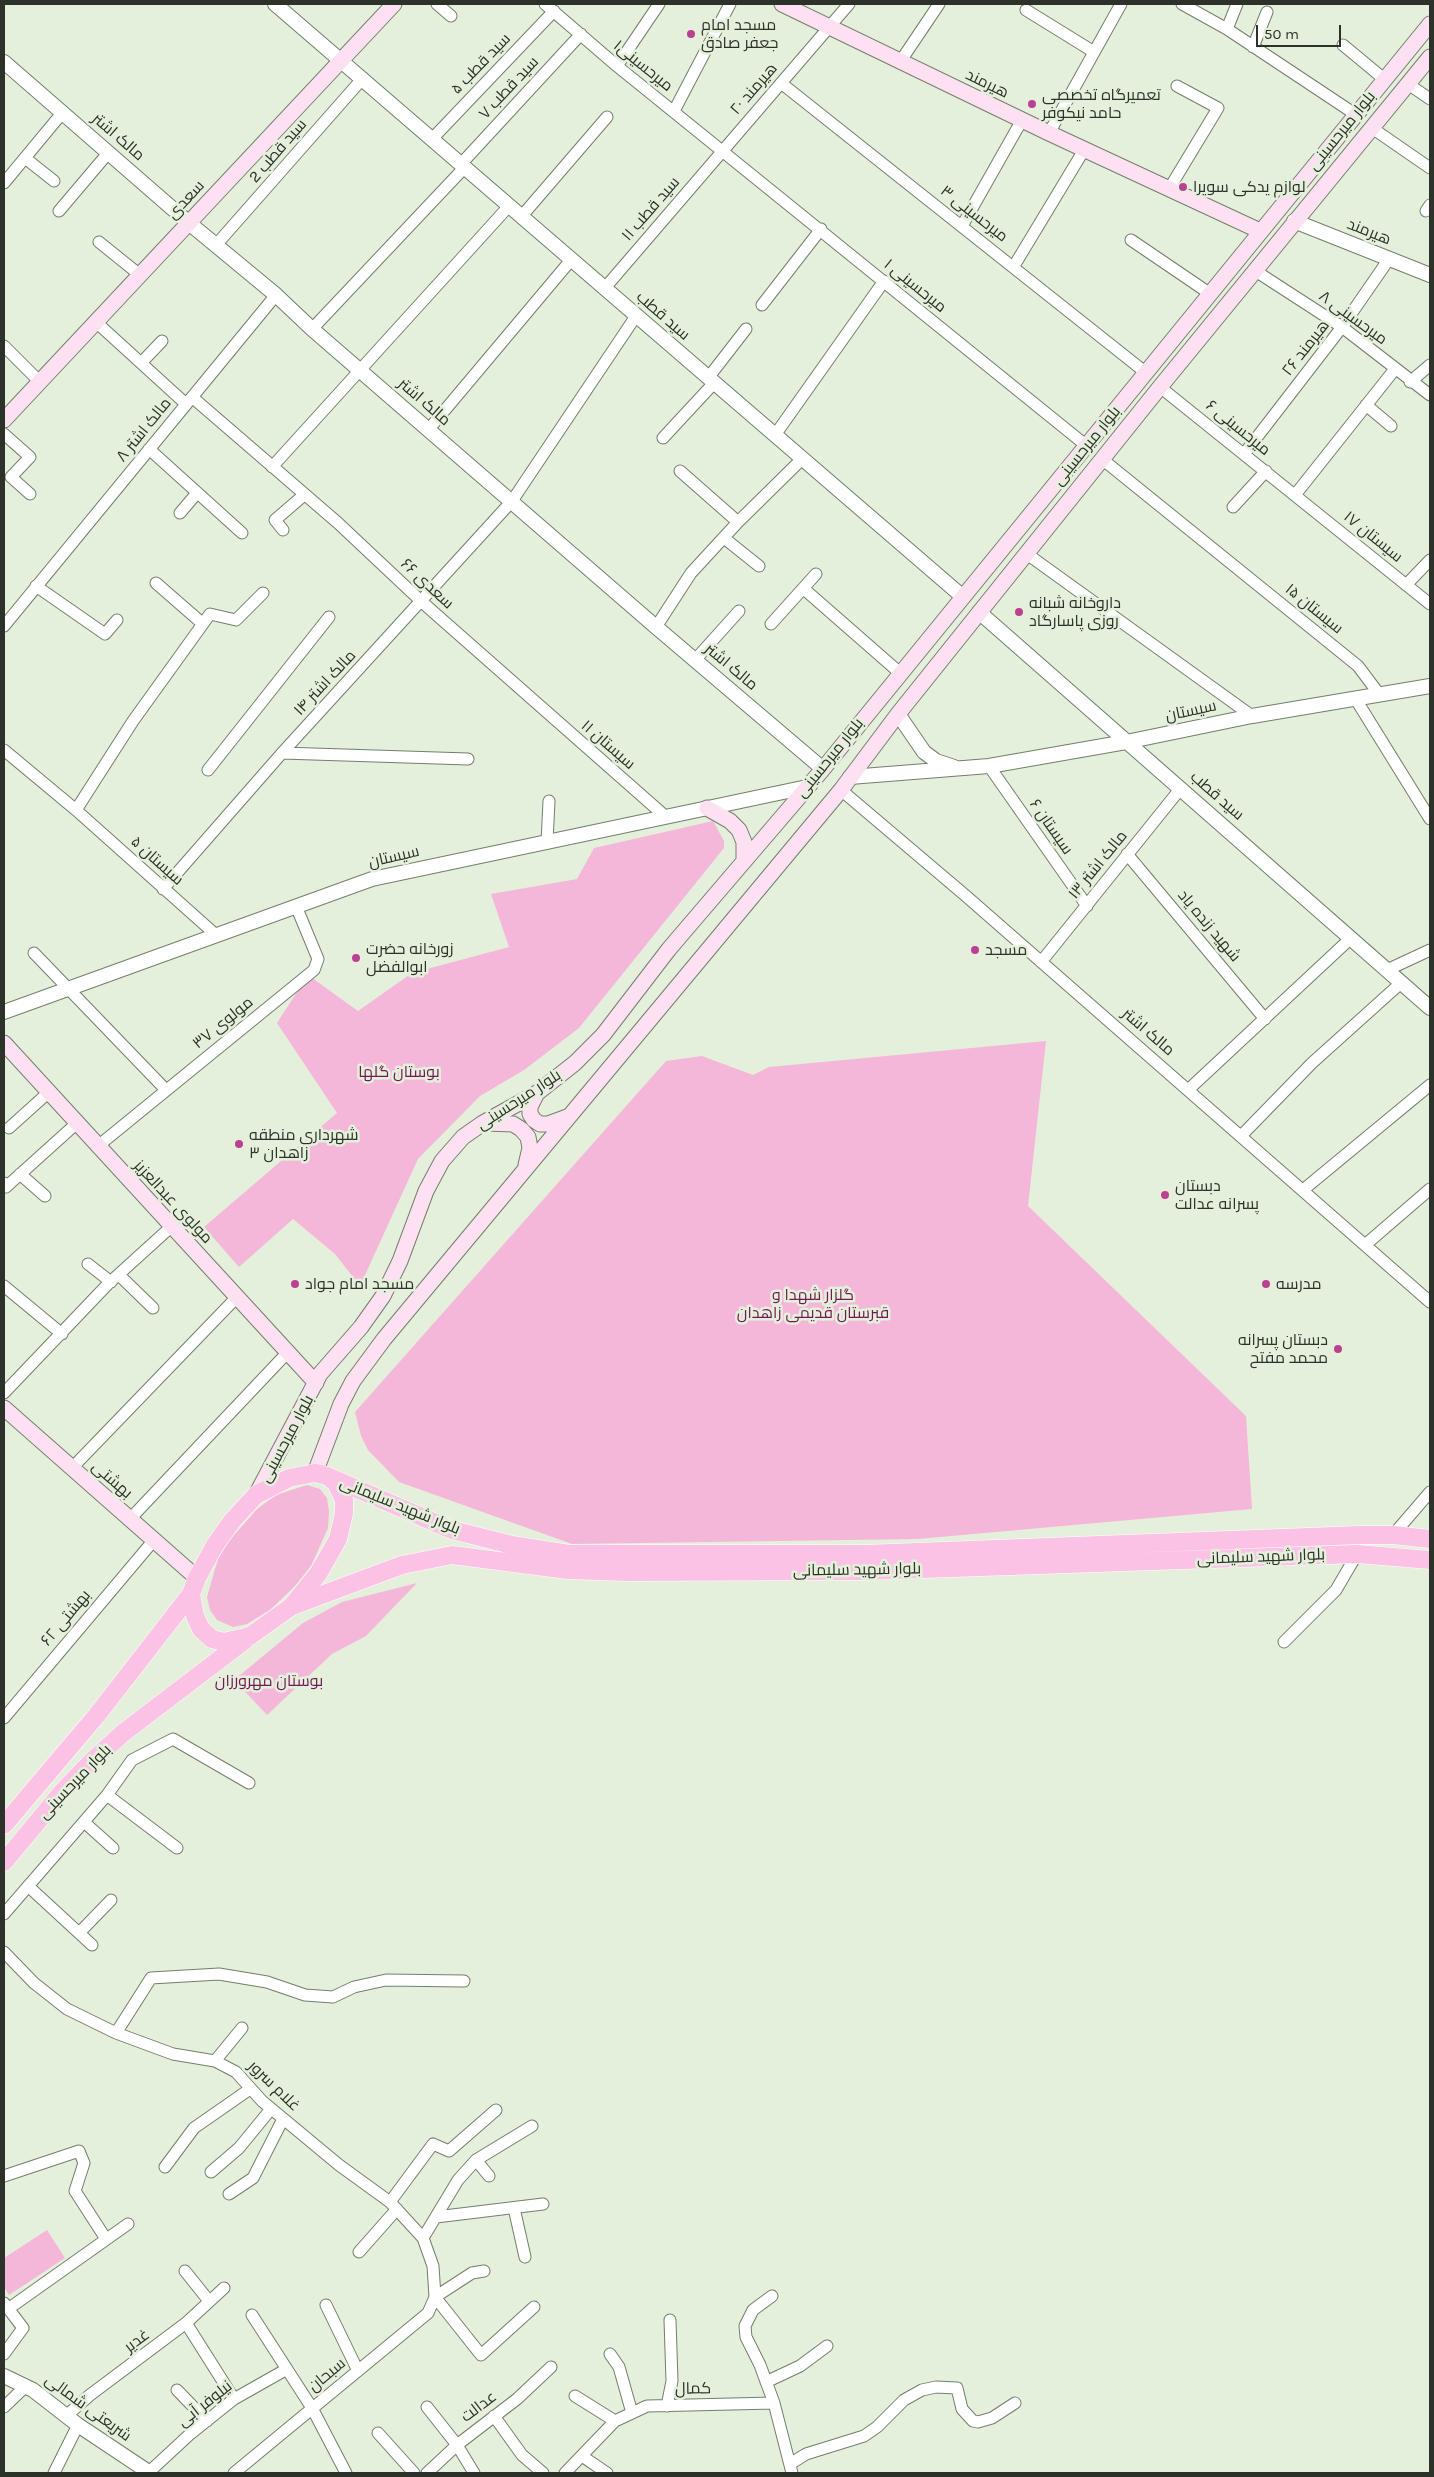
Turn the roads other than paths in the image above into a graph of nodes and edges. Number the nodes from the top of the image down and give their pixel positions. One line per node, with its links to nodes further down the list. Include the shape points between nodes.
1 (275, 4): 24 (street, سید قطب)
2 (394, 4): 24 (main road, سعدی)
3 (437, 4): 15 (street)
4 (659, 4): 27 (street)
5 (730, 4): 34 (street)
6 (782, 4): 17 (main road, هیرمند)
7 (849, 4): 17 (street, هیرمند ۲۰)
8 (939, 4): 26 (street)
9 (1121, 4): 22 (street)
10 (1182, 4): 18 (street)
11 (1237, 4): 18 (street)
12 (550, 7): 19 (street, میرحسینی۱); 42 (street, سید قطب ۵)
13 (1026, 10): 22 (street)
14 (1267, 12): 21 (street)
15 (451, 16)
16 (1430, 24): 29 (main road, بلوار میرحسینی)
17 (830, 27): 26 (main road, هیرمند); 30 (street, هیرمند ۲۰)
18 (1227, 30): 21 (street)
19 (581, 34): 27 (street, میرحسینی۱); 48 (street, سید قطب ۷)
20 (1343, 45): 29 (street)
21 (1253, 47): 36 (street)
22 (1094, 52): 40 (street)
23 (1430, 57): 31 (main road, بلوار میرحسینی)
24 (342, 60): 28 (street, سید قطب); 57 (main road, سعدی)
25 (4, 62): 35 (street, مالک اشتر)
26 (900, 62): 38 (main road, هیرمند)
27 (617, 66): 34 (street, میرحسینی۱)
28 (363, 78): 42 (street, سید قطب); 63 (street, سید قطب 2)
29 (1384, 79): 36 (main road, بلوار میرحسینی)
30 (782, 83): 44 (street, هیرمند ۲۰); 58 (street, میرحسینی ۳)
31 (1408, 84): 33 (street); 39 (main road, بلوار میرحسینی)
32 (1177, 86): 52 (street, via 1218,108)
33 (1430, 99)
34 (674, 111): 44 (street, میرحسینی۱)
35 (63, 112): 46 (street, مالک اشتر); 47 (street)
36 (1355, 114): 41 (main road, بلوار میرحسینی)
37 (607, 117): 55 (street)
38 (1022, 120): 40 (main road, هیرمند); 58 (street)
39 (1372, 128): 43 (main road, بلوار میرحسینی); 49 (street)
40 (1049, 133): 45 (main road, هیرمند)
41 (1338, 135): 43 (main road); 60 (main road, بلوار میرحسینی)
42 (432, 138): 48 (street, سید قطب)
43 (1354, 149): 56 (main road, بلوار میرحسینی)
44 (723, 150): 59 (street, میرحسینی ۱); 71 (street, سید قطب ۱۱)
45 (1084, 150): 52 (main road, هیرمند); 66 (street)
46 (109, 152): 54 (street); 57 (street, مالک اشتر)
47 (25, 158): 50 (street); 51 (street)
48 (463, 166): 53 (street, سید قطب); 78 (street, سید قطب ۷)
49 (1430, 168)
50 (54, 181)
51 (4, 183)
52 (1168, 189): 60 (main road, هیرمند)
53 (510, 206): 55 (street, سید قطب); 85 (street)
54 (59, 211)
55 (521, 217): 65 (street, سید قطب)
56 (1294, 220): 64 (street, هیرمند); 67 (main road, بلوار میرحسینی)
57 (189, 223): 63 (street, مالک اشتر); 68 (main road, سعدی)
58 (962, 226): 66 (street, میرحسینی ۳)
59 (820, 230): 70 (street, میرحسینی ۱); 74 (street)
60 (1260, 231): 72 (main road, بلوار میرحسینی)
61 (1131, 240): 72 (street)
62 (99, 242): 68 (street)
63 (216, 246): 73 (street, مالک اشتر)
64 (1389, 259): 69 (street, هیرمند); 77 (street, هیرمند ۲۶)
65 (571, 260): 71 (street, سید قطب); 96 (street)
66 (1014, 266): 86 (street, میرحسینی ۳)
67 (1254, 270): 77 (street, میرحسینی ۸); 90 (main road, بلوار میرحسینی)
68 (140, 275): 76 (main road, سعدی)
69 (1430, 275)
70 (884, 281): 98 (street); 100 (street, میرحسینی ۱)
71 (604, 289): 75 (street, سید قطب)
72 (1208, 293): 86 (main road, بلوار میرحسینی)
73 (276, 294): 78 (street, مالک اشتر); 92 (street, مالک اشتر ۸)
74 (762, 305)
75 (636, 316): 87 (street, سید قطب); 113 (street, مالک اشتر ۱۴)
76 (96, 322): 82 (street); 88 (main road, سعدی)
77 (1342, 327): 84 (street, میرحسینی ۸); 102 (street, هیرمند ۲۶)
78 (312, 329): 85 (street, مالک اشتر)
79 (746, 329): 87 (street)
80 (162, 341): 82 (street)
81 (4, 346): 88 (street)
82 (142, 363): 92 (street)
83 (1430, 365): 89 (street)
84 (1395, 369): 89 (street, میرحسینی ۸); 93 (street)
85 (359, 370): 96 (street, مالک اشتر); 105 (street)
86 (1146, 372): 100 (main road, بلوار میرحسینی)
87 (711, 381): 98 (street, سید قطب); 99 (street)
88 (40, 382): 94 (main road, سعدی)
89 (1410, 382): 91 (street, میرحسینی ۸)
90 (1160, 387): 102 (street, میرحسینی ۶); 104 (main road, بلوار میرحسینی)
91 (1430, 395)
92 (189, 401): 101 (street, مالک اشتر ۸); 105 (street, سعدی ۶۶)
93 (1366, 405): 95 (street); 112 (street)
94 (5, 416)
95 (1391, 426)
96 (429, 428): 113 (street, مالک اشتر)
97 (4, 434): 110 (street, via 30,457 11,477)
98 (775, 435): 103 (street, سید قطب)
99 (663, 438)
100 (1088, 447): 109 (main road, بلوار میرحسینی)
101 (149, 449): 108 (street); 127 (street, مالک اشتر ۸)
102 (1244, 454): 107 (street, میرحسینی ۶)
103 (802, 459): 117 (street); 130 (street, سید قطب)
104 (1102, 459): 114 (main road, بلوار میرحسینی); 144 (street, سیستان ۱۵, via 1358,666)
105 (272, 467): 111 (street, سعدی ۶۶)
106 (680, 471): 117 (street)
107 (1266, 471): 112 (street, میرحسینی ۶); 115 (street)
108 (197, 493): 116 (street); 119 (street)
109 (1049, 493): 114 (main road); 130 (main road, بلوار میرحسینی)
110 (30, 494)
111 (304, 495): 118 (street, via 274,520); 131 (street, سعدی ۶۶)
112 (1295, 495): 126 (street, سیستان ۱۷)
113 (512, 501): 131 (street, مالک اشتر ۱۴); 140 (street, مالک اشتر)
114 (1065, 507): 121 (main road, بلوار میرحسینی)
115 (1233, 507)
116 (180, 513)
117 (738, 522): 120 (street)
118 (283, 530)
119 (242, 533)
120 (724, 538): 123 (street); 140 (street, via 691,573)
121 (1027, 554): 134 (main road, بلوار میرحسینی); 148 (street)
122 (1430, 560): 126 (street)
123 (758, 566)
124 (816, 574): 128 (street)
125 (156, 583): 137 (street)
126 (1406, 585): 132 (street, سیستان ۱۷)
127 (36, 586): 136 (street, via 105,634); 139 (street, مالک اشتر ۸)
128 (804, 589): 138 (street); 142 (street)
129 (263, 593): 137 (street, via 236,620 210,614)
130 (964, 597): 142 (main road, بلوار میرحسینی)
131 (422, 602): 145 (street, سعدی ۶۶); 151 (street, مالک اشتر ۱۴)
132 (1430, 604)
133 (739, 611): 141 (street)
134 (979, 612): 147 (main road, بلوار میرحسینی); 149 (street, سید قطب)
135 (329, 618): 156 (street)
136 (118, 620)
137 (204, 624): 163 (street, via 133,721)
138 (770, 624)
139 (4, 626)
140 (656, 627): 141 (street, مالک اشتر)
141 (695, 660): 154 (street, مالک اشتر)
142 (900, 673): 154 (main road, بلوار میرحسینی)
143 (1430, 686): 144 (street, سیستان)
144 (1379, 694): 146 (street, سیستان)
145 (529, 697): 164 (street, سیستان ۱۱)
146 (1355, 698): 148 (street, سیستان); 165 (street)
147 (898, 714): 155 (street, سیستان, via 924,752 936,761); 157 (main road, بلوار میرحسینی)
148 (1252, 716): 149 (street, سیستان)
149 (1126, 742): 153 (street, سیستان); 159 (street, سید قطب)
150 (4, 750): 163 (street, سیستان ۵)
151 (282, 754): 152 (street); 169 (street, مالک اشتر ۱۴)
152 (468, 759)
153 (989, 766): 155 (street, سیستان); 171 (street, سیستان ۶)
154 (823, 768): 158 (main road, بلوار میرحسینی)
155 (960, 769): 157 (street, سیستان)
156 (208, 770)
157 (850, 777): 160 (main road, بلوار میرحسینی)
158 (807, 787): 162 (street, سیستان); 168 (main road, بلوار میرحسینی)
159 (1181, 788): 167 (street, مالک اشتر ۱۳); 173 (street, سید قطب)
160 (841, 790): 176 (street, مالک اشتر); 189 (main road, بلوار میرحسینی)
161 (549, 801): 166 (street)
162 (708, 808): 164 (street, سیستان); 168 (main road, via 739,830 744,842)
163 (76, 810): 169 (street, سیستان ۵)
164 (666, 817): 166 (street, سیستان)
165 (1430, 819)
166 (547, 842): 170 (street, سیستان, via 372,879)
167 (1127, 854): 171 (street, مالک اشتر ۱۳); 182 (street, شهید زنده یاد)
168 (744, 861): 188 (main road, بلوار میرحسینی, via 668,949 603,1035 575,1063)
169 (163, 889): 172 (street, سیستان ۵)
170 (296, 906): 172 (street, سیستان); 185 (street, مولوی ۳۷, via 318,960 314,970)
171 (1087, 906): 176 (street, مالک اشتر ۱۳)
172 (216, 935): 179 (street, سیستان)
173 (1351, 938): 177 (street, سید قطب); 182 (street)
174 (1430, 950): 177 (street)
175 (34, 953): 179 (street)
176 (1042, 962): 186 (street, مالک اشتر)
177 (1387, 970): 178 (street, سید قطب)
178 (1402, 982): 180 (street, سید قطب); 193 (street, via 1312,1063)
179 (70, 988): 181 (street, سیستان); 185 (street)
180 (1430, 1008)
181 (4, 1012)
182 (1265, 1019): 186 (street)
183 (4, 1043): 187 (main road, مولوی عبدالعزیز)
184 (1430, 1086): 199 (street)
185 (166, 1090): 194 (street, مولوی ۳۷)
186 (1188, 1090): 193 (street, مالک اشتر)
187 (49, 1092): 190 (main road, مولوی عبدالعزیز); 192 (street)
188 (537, 1093): 189 (main road, via 530,1107 534,1120 548,1124); 191 (main road, بلوار میرحسینی)
189 (568, 1116): 195 (main road, بلوار میرحسینی)
190 (77, 1123): 194 (main road, مولوی عبدالعزیز); 196 (street)
191 (483, 1123): 195 (main road, via 502,1122 521,1129 528,1137 530,1148); 211 (main road, بلوار میرحسینی, via 463,1137 442,1161 426,1191 383,1296 320,1374)
192 (9, 1128)
193 (1241, 1136): 199 (street, مالک اشتر)
194 (98, 1146): 201 (main road, مولوی عبدالعزیز)
195 (525, 1169): 215 (main road, بلوار میرحسینی, via 353,1381 341,1404)
196 (20, 1174): 197 (street); 200 (street)
197 (5, 1185)
198 (1430, 1189): 202 (street)
199 (1303, 1190): 202 (street, مالک اشتر)
200 (45, 1196)
201 (172, 1226): 204 (street); 206 (main road, مولوی عبدالعزیز)
202 (1365, 1245): 207 (street, مالک اشتر)
203 (88, 1264): 204 (street)
204 (115, 1278): 208 (street); 209 (street)
205 (4, 1286): 209 (street)
206 (237, 1297): 210 (main road, مولوی عبدالعزیز); 214 (street)
207 (1430, 1302)
208 (153, 1308)
209 (62, 1334): 212 (street)
210 (288, 1352): 211 (main road, مولوی عبدالعزیز); 218 (street)
211 (316, 1384): 217 (main road, بلوار میرحسینی)
212 (4, 1393)
213 (4, 1408): 214 (main road, بهشتی)
214 (72, 1468): 218 (main road, بهشتی)
215 (321, 1475): 217 (main road, via 289,1478); 219 (main road, بلوار شهید سلیمانی, via 452,1530 569,1554 866,1554); 225 (main road, via 336,1483 344,1500 342,1526 318,1574)
216 (1430, 1492): 219 (street)
217 (256, 1495): 224 (main road, بلوار میرحسینی, via 222,1534)
218 (130, 1519): 221 (main road, بهشتی)
219 (1393, 1535): 220 (main road, بلوار شهید سلیمانی)
220 (1430, 1539)
221 (154, 1540): 224 (main road, بهشتی); 228 (street, بهشتی ۶۲)
222 (1357, 1554): 223 (main road, بلوار شهید سلیمانی); 225 (main road, بلوار شهید سلیمانی, via 866,1571 627,1572 568,1570 452,1555 402,1565); 227 (street, via 1336,1590)
223 (1430, 1560)
224 (194, 1586): 226 (main road, via 195,1616 205,1635 224,1642); 232 (main road, بلوار میرحسینی, via 97,1714)
225 (292, 1606): 226 (main road, بلوار میرحسینی)
226 (250, 1636): 235 (main road, بلوار میرحسینی, via 123,1733 90,1763)
227 (1284, 1642)
228 (4, 1718)
229 (249, 1783): 230 (street, via 173,1739 132,1760)
230 (108, 1795): 231 (street); 234 (street)
231 (84, 1822): 233 (street); 236 (street)
232 (4, 1825)
233 (113, 1848)
234 (176, 1848)
235 (4, 1862)
236 (28, 1886): 238 (street); 239 (street)
237 (111, 1900): 239 (street)
238 (4, 1914)
239 (79, 1933): 240 (street)
240 (92, 1945)
241 (4, 1952): 244 (street, غلام سرور, via 34,1983 67,2009)
242 (464, 1981): 244 (street, via 386,1980 354,1987 333,1997 305,1995 267,1982 218,1974 151,1978)
243 (242, 2028): 245 (street)
244 (116, 2032): 245 (street, غلام سرور, via 173,2054)
245 (216, 2061): 246 (street, غلام سرور, via 236,2072)
246 (250, 2089): 247 (street, غلام سرور); 252 (street, via 194,2128)
247 (272, 2109): 249 (street, غلام سرور); 253 (street, via 239,2148)
248 (496, 2110): 258 (street, via 449,2151 433,2144)
249 (283, 2119): 256 (street, via 253,2178); 258 (street, غلام سرور)
250 (532, 2126): 251 (street)
251 (476, 2160): 255 (street); 260 (street, via 458,2180)
252 (165, 2167)
253 (211, 2172)
254 (4, 2176): 263 (street, via 79,2151 84,2163 75,2191)
255 (489, 2176)
256 (229, 2194)
257 (543, 2204): 259 (street)
258 (393, 2206): 262 (street, غلام سرور); 264 (street)
259 (514, 2208): 260 (street); 265 (street)
260 (436, 2217): 262 (street)
261 (128, 2224): 263 (street)
262 (423, 2238): 270 (street, غلام سرور, via 433,2266)
263 (106, 2239): 272 (street)
264 (359, 2252)
265 (525, 2257)
266 (184, 2271): 271 (street)
267 (484, 2271): 270 (street, via 472,2273)
268 (224, 2288): 271 (street, غدیر)
269 (772, 2296): 285 (street, via 753,2310 745,2326 746,2337)
270 (435, 2297): 274 (street, via 481,2355); 283 (street, سبحان, via 428,2313)
271 (209, 2301): 277 (street, غدیر)
272 (6, 2306): 279 (street, via 23,2328)
273 (326, 2306): 283 (street)
274 (534, 2307)
275 (252, 2315): 282 (street)
276 (670, 2320): 292 (street, via 672,2372)
277 (186, 2323): 289 (street); 297 (street, غدیر)
278 (827, 2346): 285 (street, via 800,2366)
279 (4, 2354)
280 (610, 2354): 296 (street, via 619,2367)
281 (551, 2367): 298 (street, عدالت)
282 (287, 2369): 289 (street, نیلوفر آبی); 295 (street)
283 (358, 2370): 295 (street, سبحان)
284 (4, 2376): 286 (street, شریعتی شمالی)
285 (766, 2382): 290 (street)
286 (26, 2386): 294 (street); 297 (street, شریعتی شمالی)
287 (177, 2390): 299 (street)
288 (575, 2396): 300 (street)
289 (234, 2399): 299 (street, نیلوفر آبی)
290 (774, 2403): 292 (street, کمال); 305 (street)
291 (1015, 2404): 305 (street, via 992,2418 978,2422 962,2409 957,2388 922,2390 904,2400 864,2436 806,2454)
292 (668, 2406): 296 (street, کمال, via 647,2406)
293 (427, 2407): 303 (street)
294 (4, 2408)
295 (312, 2408): 308 (street, سبحان); 309 (street)
296 (632, 2413): 300 (street, کمال)
297 (66, 2416): 301 (street, شریعتی شمالی)
298 (494, 2416): 303 (street, عدالت); 313 (street, via 522,2455)
299 (207, 2421): 307 (street, نیلوفر آبی)
300 (615, 2421): 304 (street, کمال)
301 (78, 2425): 306 (street); 307 (street, شریعتی شمالی)
302 (378, 2433): 310 (street)
303 (457, 2445): 311 (street, عدالت); 312 (street)
304 (582, 2456): 314 (street, کمال); 315 (street)
305 (791, 2469)
306 (56, 2472)
307 (150, 2473)
308 (234, 2473)
309 (346, 2473)
310 (414, 2473)
311 (427, 2473)
312 (474, 2473)
313 (543, 2473)
314 (565, 2473)
315 (607, 2473)

